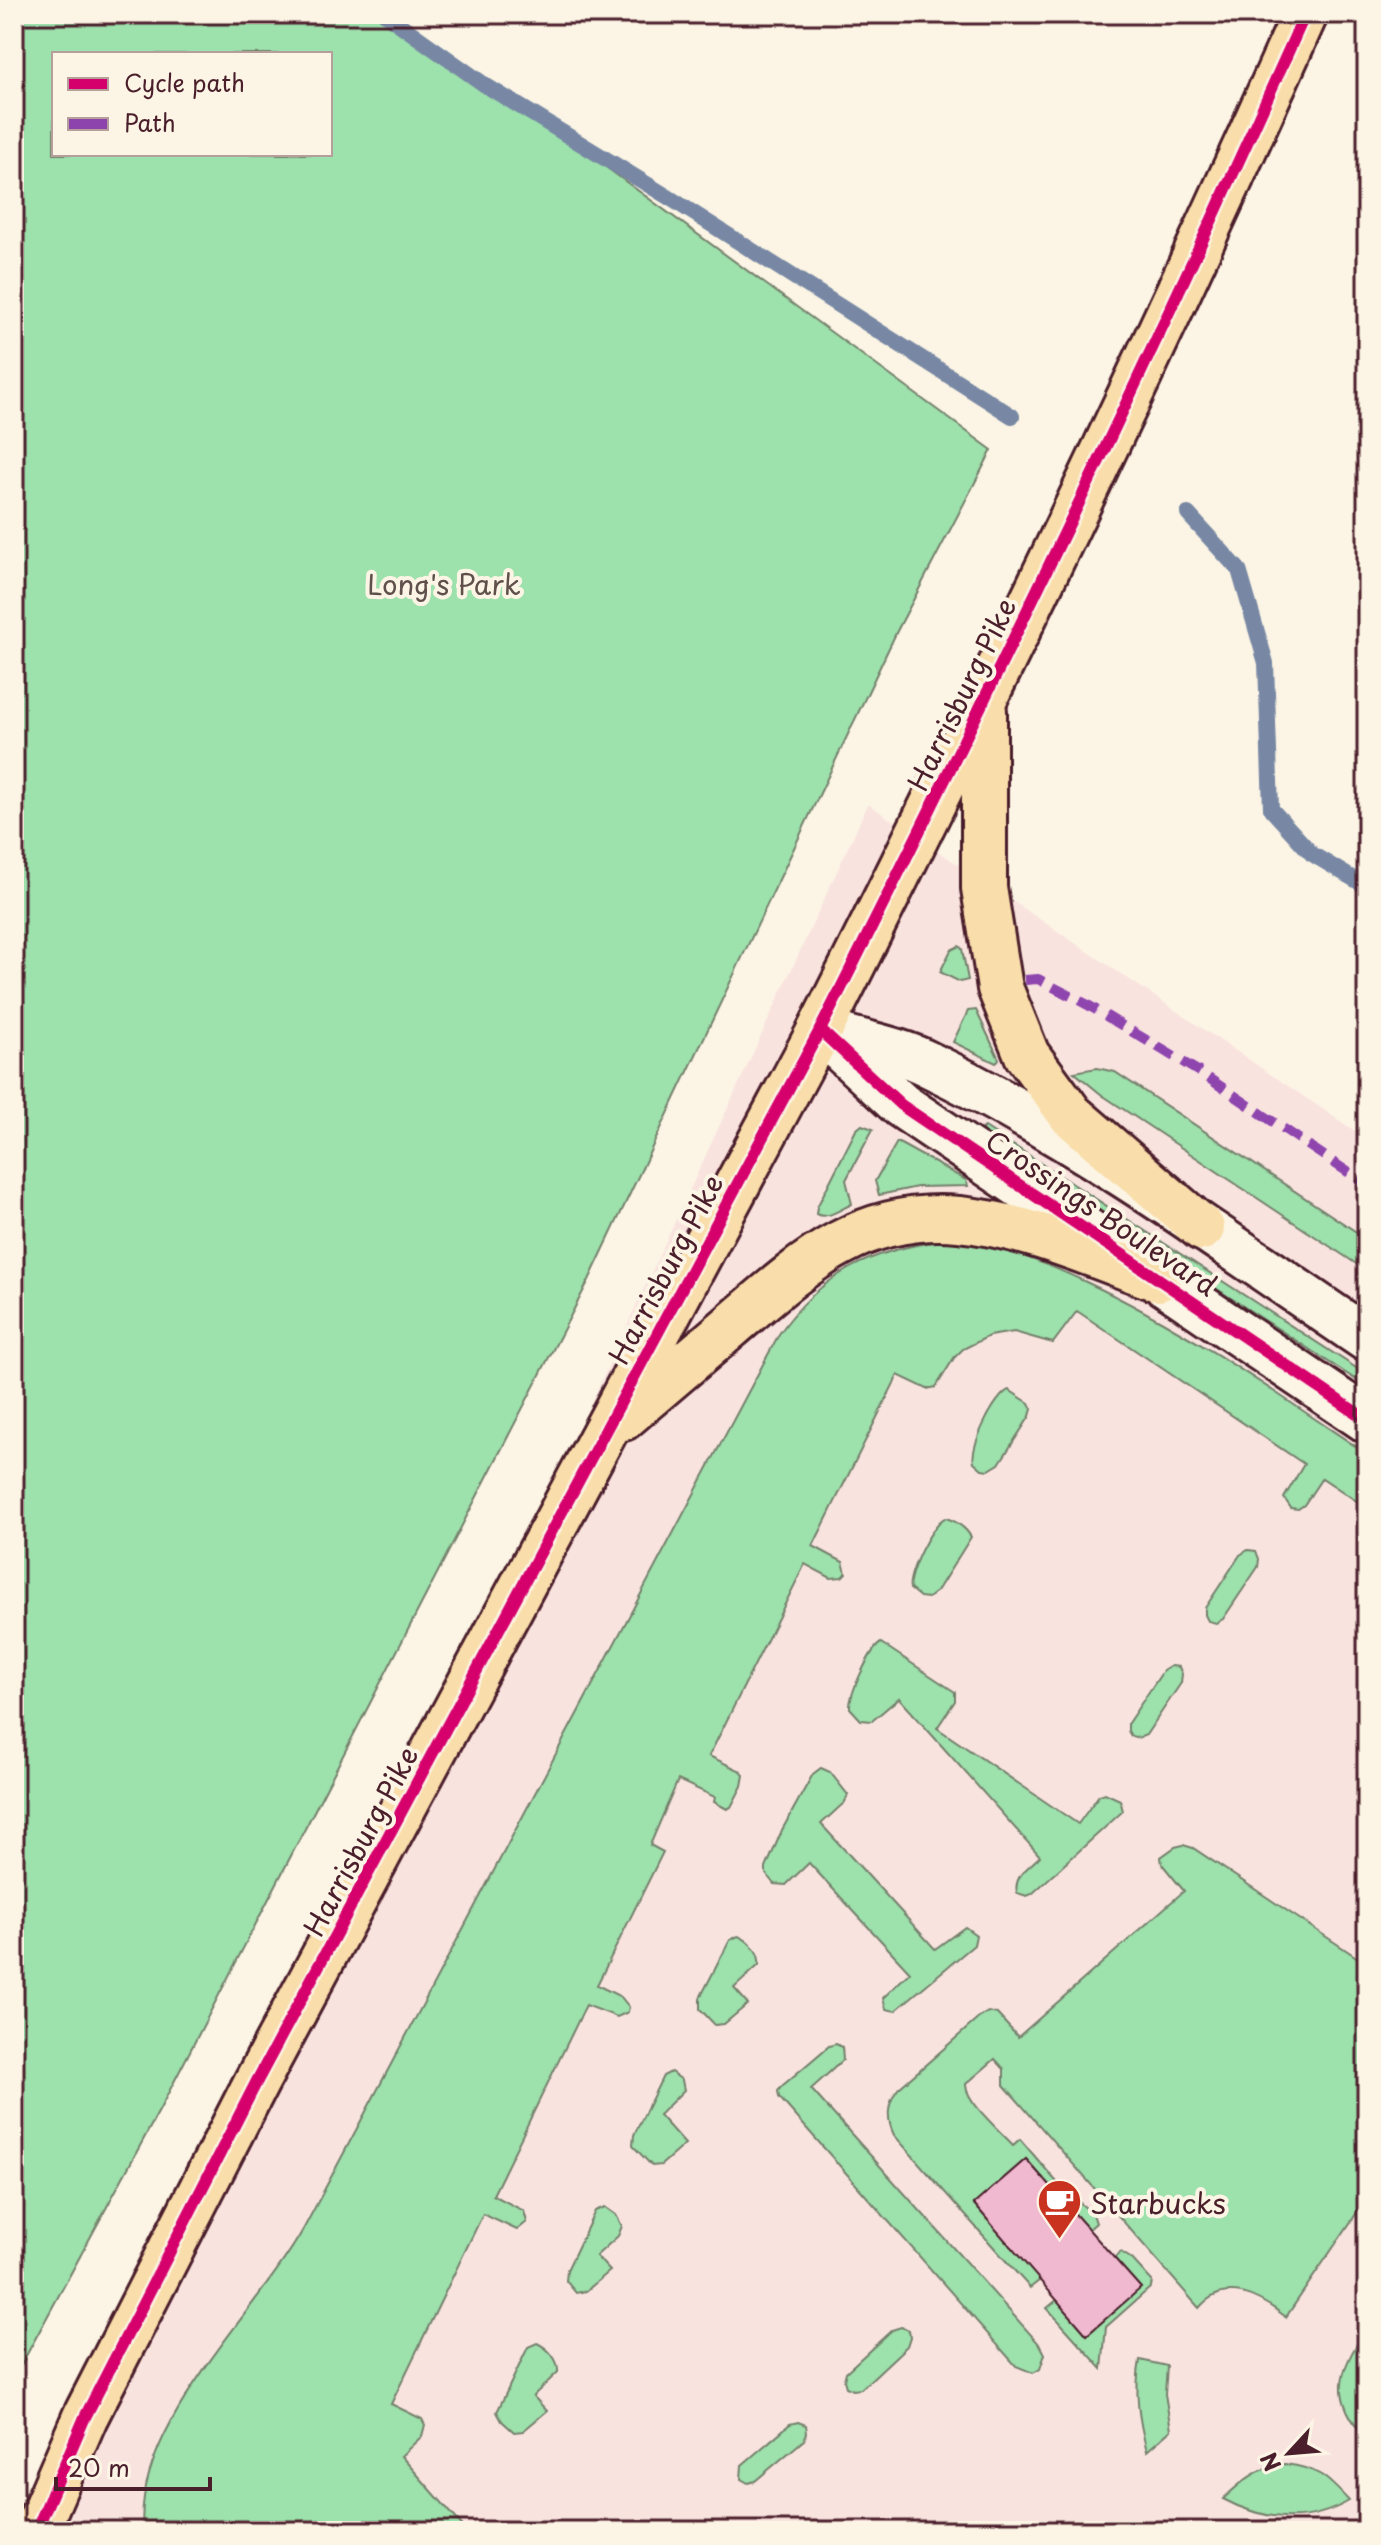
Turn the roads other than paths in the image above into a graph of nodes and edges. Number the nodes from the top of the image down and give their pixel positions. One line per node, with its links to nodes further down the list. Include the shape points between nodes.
1 (1305, 14): 2 (main road, Harrisburg Pike)
2 (984, 703): 3 (main road, Harrisburg Pike); 4 (main road, via 984,888 1000,988 1027,1055 1071,1115)
3 (820, 1030): 4 (street, Crossings Boulevard, via 926,1062 1043,1127); 5 (street, Crossings Boulevard, via 901,1105); 8 (main road, Harrisburg Pike)
4 (1202, 1228): 6 (street, Crossings Boulevard)
5 (1158, 1279): 7 (street, Crossings Boulevard); 8 (main road, via 1036,1234 959,1219 903,1221 869,1229 827,1248)
6 (1367, 1339)
7 (1367, 1420)
8 (603, 1436): 9 (main road, Harrisburg Pike, via 257,2081 85,2417)
9 (36, 2531)

